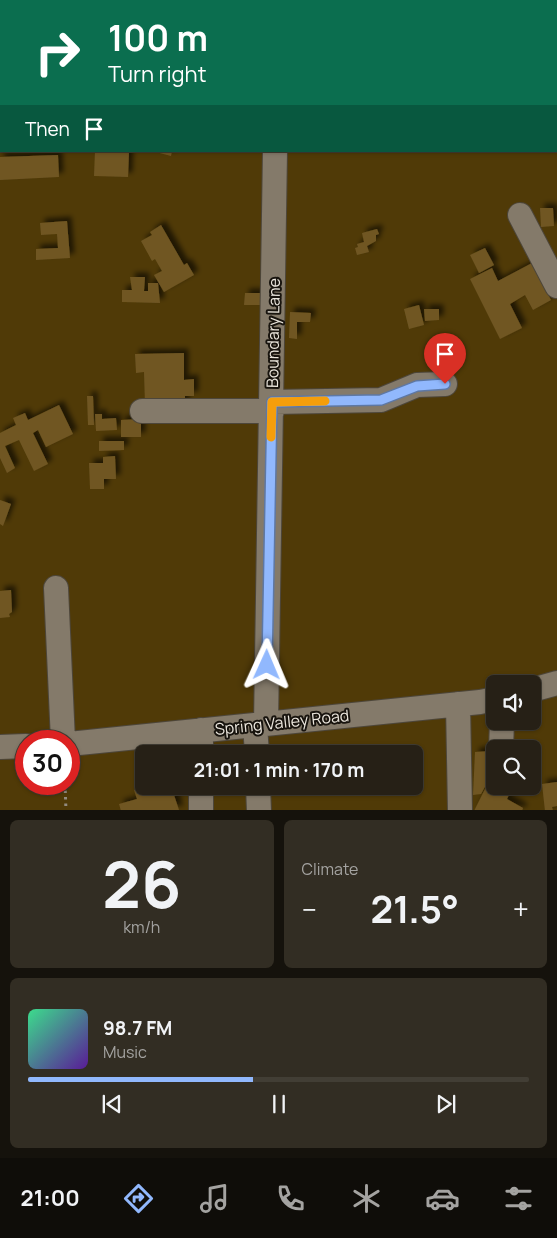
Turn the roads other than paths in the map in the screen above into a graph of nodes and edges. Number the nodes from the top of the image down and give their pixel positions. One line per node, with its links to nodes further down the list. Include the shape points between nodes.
1 (275, 152): 5 (street, Boundary Lane)
2 (520, 215): 3 (street)
3 (557, 286)
4 (445, 384): 5 (street, via 417,386 381,400)
5 (272, 407): 6 (street); 12 (street, Boundary Lane)
6 (142, 411)
7 (56, 588): 13 (street)
8 (557, 684): 9 (street)
9 (541, 688)
10 (486, 700): 11 (street, Spring Valley Road)
11 (458, 704): 12 (street, Spring Valley Road); 24 (street)
12 (261, 724): 14 (street, Spring Valley Road); 17 (street, Boundary Lane)
13 (62, 730)
14 (201, 730): 15 (street, Spring Valley Road); 16 (street)
15 (80, 743)
16 (201, 745)
17 (258, 745)
18 (15, 746): 19 (street)
19 (0, 747)
20 (201, 795): 22 (street)
21 (258, 795): 23 (street)
22 (201, 810)
23 (259, 810)
24 (460, 810)

